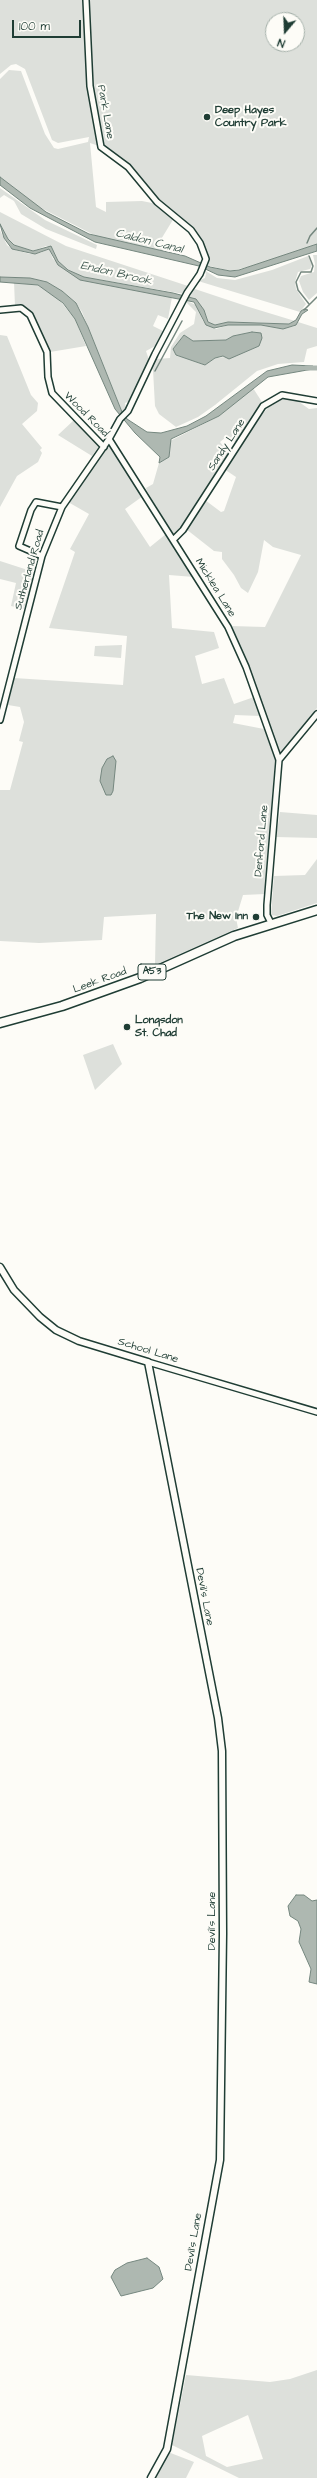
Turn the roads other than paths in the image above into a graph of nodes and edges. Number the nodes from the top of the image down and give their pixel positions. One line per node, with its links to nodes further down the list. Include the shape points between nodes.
1 (86, 0): 4 (street, Park Lane, via 90,86 101,147 128,167 157,202 192,230 205,255 201,271 187,293)
2 (0, 310): 6 (street, Wood Road, via 21,308 30,315 47,352 48,377 52,393)
3 (317, 401): 8 (street, Sandy Lane, via 282,395 263,406 183,530)
4 (126, 413): 5 (street, Sutherland Road)
5 (109, 439): 6 (street, Sutherland Road); 8 (street, Micklea Lane)
6 (104, 447): 7 (street, Sutherland Road)
7 (62, 507): 9 (street, Sutherland Road); 9 (street, via 36,502 31,510 19,546)
8 (173, 540): 12 (street, Micklea Lane, via 228,627 246,667)
9 (42, 556): 11 (street, Sutherland Road)
10 (317, 714): 12 (street)
11 (0, 720)
12 (279, 760): 14 (street, Denford Lane, via 267,905 267,915)
13 (317, 910): 14 (highway, Leek Road / A53)
14 (271, 923): 15 (highway, Leek Road / A53, via 234,936 140,978 62,1006)
15 (0, 1023)
16 (0, 1267): 17 (street, School Lane, via 14,1290 56,1330 79,1341)
17 (148, 1362): 18 (street, School Lane); 19 (street, Devil's Lane, via 218,1718 222,1751 223,1934 220,2160 167,2449)
18 (317, 1412)
19 (151, 2478)

